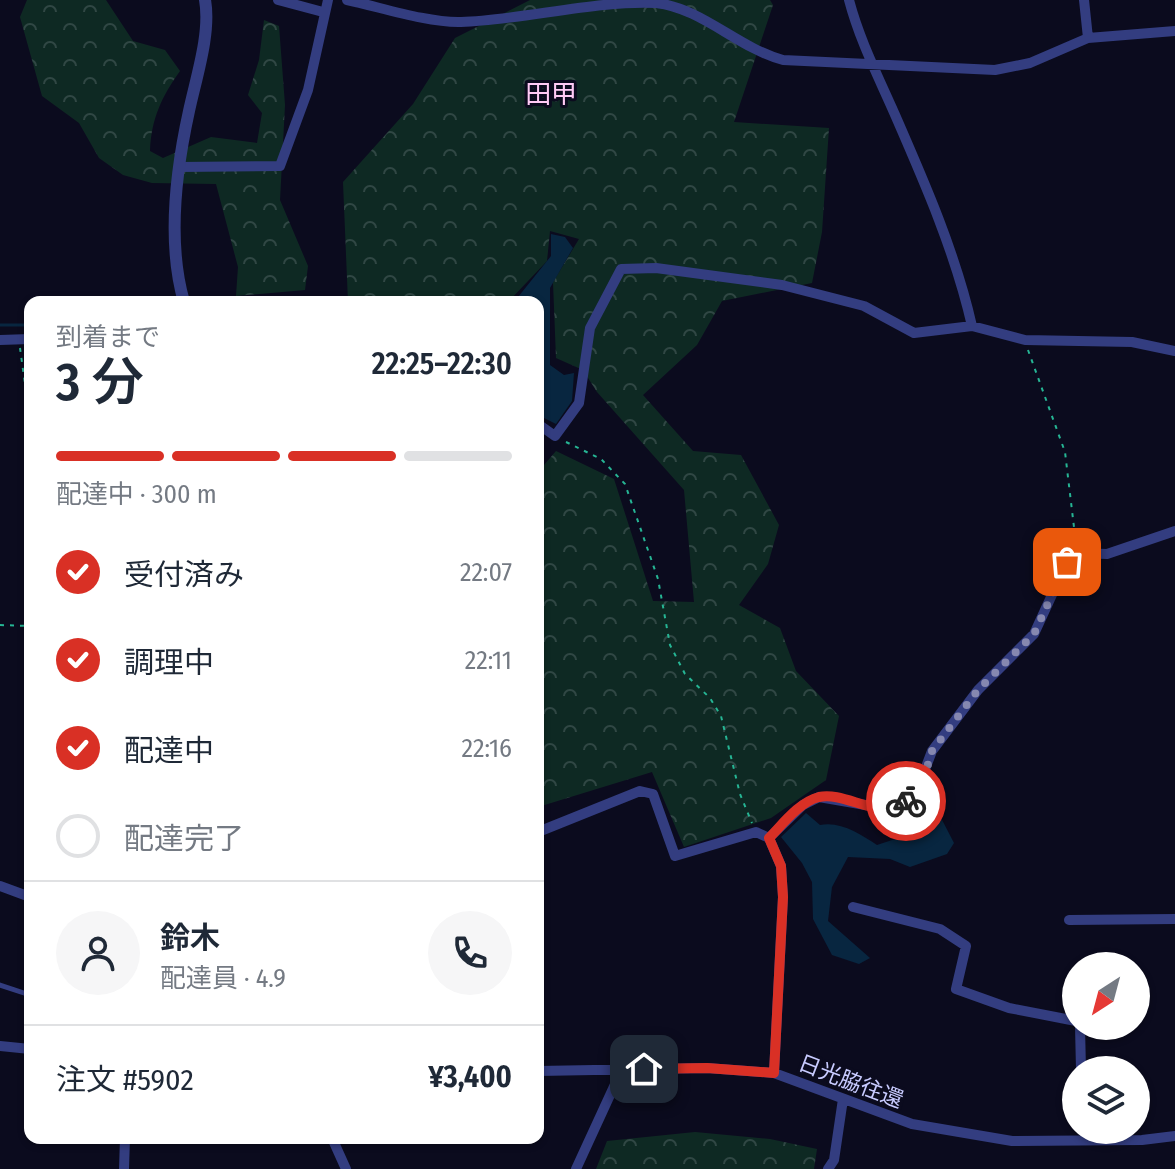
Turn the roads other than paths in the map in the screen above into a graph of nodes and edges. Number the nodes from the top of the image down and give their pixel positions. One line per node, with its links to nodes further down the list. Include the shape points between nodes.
1 (205, 0): 11 (street, via 199,67)
2 (278, 0): 7 (street)
3 (328, 0): 7 (street)
4 (347, 0): 10 (street, via 457,22 654,3 695,15 783,60)
5 (849, 0): 10 (street)
6 (1084, 0): 9 (street)
7 (323, 12): 11 (street, via 308,90 280,166)
8 (1175, 31): 9 (street)
9 (1088, 38): 10 (street, via 1030,63 995,70)
10 (872, 62): 13 (street, via 961,279)
11 (179, 167): 12 (street)
12 (182, 296)
13 (972, 326): 16 (street, via 1025,340 1132,342); 17 (street, via 914,333 864,306 782,285 656,268 621,269 590,328 579,403 555,436)
14 (24, 339): 15 (street)
15 (0, 340)
16 (1175, 351)
17 (544, 428)
18 (1175, 531): 20 (street, via 1107,554 1077,553 1067,562 1034,634 978,690 932,751 916,793 902,805 883,808 819,797)
19 (544, 830): 20 (street, via 640,791 653,794 675,856 756,832)
20 (769, 838): 33 (street, via 781,866 783,897)
21 (0, 886): 22 (street)
22 (24, 895)
23 (853, 907): 28 (street, via 940,929 966,946 956,989 1009,1008)
24 (1175, 919): 25 (street)
25 (1069, 920)
26 (0, 985): 27 (lane)
27 (24, 993)
28 (1062, 1018)
29 (0, 1046): 30 (street)
30 (24, 1048)
31 (622, 1069): 32 (street, 日光脇往還); 33 (street, 日光脇往還); 42 (street)
32 (544, 1071)
33 (774, 1073): 34 (street, 日光脇往還)
34 (843, 1099): 37 (street, 日光脇往還, via 912,1124 967,1136); 43 (street)
35 (1175, 1136): 36 (street, 日光脇往還)
36 (1150, 1138)
37 (1062, 1142)
38 (125, 1144): 40 (street)
39 (334, 1144): 41 (street)
40 (124, 1169)
41 (344, 1169)
42 (576, 1169)
43 (828, 1169)

